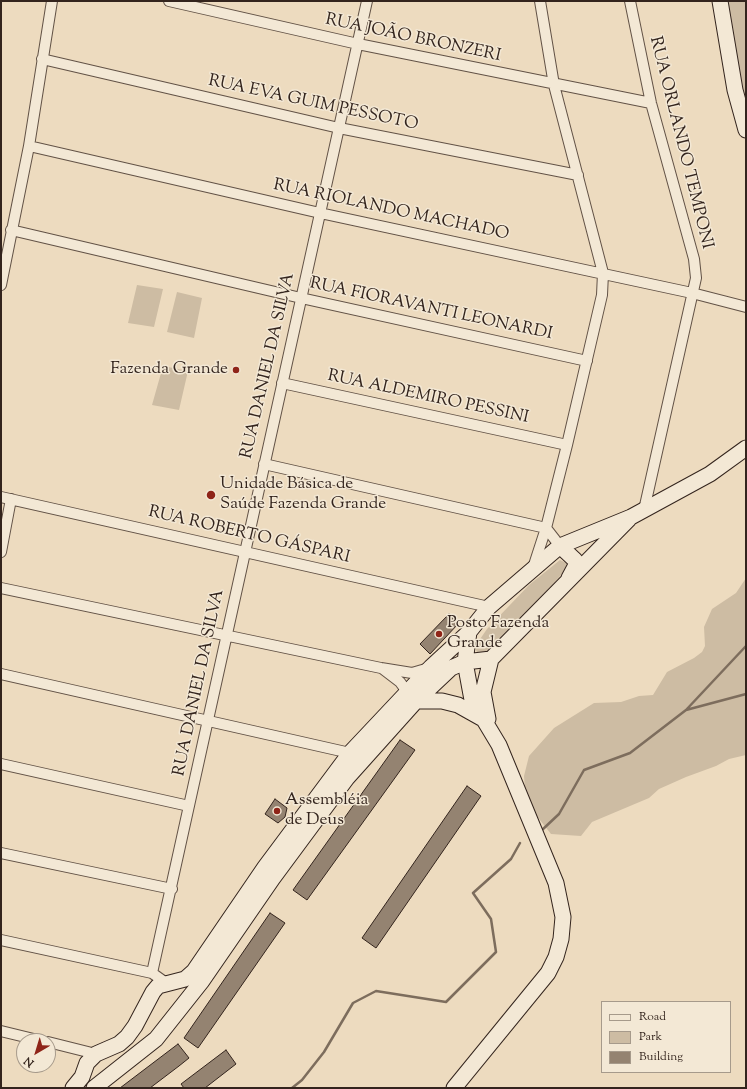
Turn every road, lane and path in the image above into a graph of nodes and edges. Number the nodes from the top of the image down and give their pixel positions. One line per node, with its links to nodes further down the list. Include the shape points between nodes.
1 (52, 1): 8 (street)
2 (169, 1): 7 (street, RUA JOÃO BRONZERI)
3 (367, 1): 7 (street, RUA DANIEL DA SILVA)
4 (540, 1): 9 (street)
5 (630, 1): 10 (street, RUA ORLANDO TEMPONI)
6 (720, 1): 12 (main road, via 735,90)
7 (358, 44): 9 (street, RUA JOÃO BRONZERI); 11 (street, RUA DANIEL DA SILVA)
8 (42, 59): 11 (street, RUA EVA GUIM PESSOTO); 13 (street)
9 (554, 85): 10 (street, RUA JOÃO BRONZERI); 14 (street)
10 (650, 103): 19 (street, RUA ORLANDO TEMPONI, via 694,259 696,278)
11 (339, 128): 14 (street, RUA EVA GUIM PESSOTO); 15 (street, RUA DANIEL DA SILVA)
12 (746, 130)
13 (29, 146): 15 (street, RUA RIOLANDO MACHADO); 16 (street)
14 (578, 175): 17 (street)
15 (320, 213): 17 (street, RUA RIOLANDO MACHADO); 20 (street, RUA DANIEL DA SILVA)
16 (11, 230): 18 (street); 20 (street, RUA FIORAVANTI LEONARDI)
17 (603, 273): 19 (street, RUA RIOLANDO MACHADO); 22 (street, via 602,295)
18 (1, 285)
19 (692, 293): 21 (street, RUA RIOLANDO MACHADO); 28 (street, RUA ORLANDO TEMPONI)
20 (301, 298): 22 (street, RUA FIORAVANTI LEONARDI); 23 (street, RUA DANIEL DA SILVA)
21 (746, 307)
22 (587, 361): 24 (street)
23 (282, 383): 24 (street, RUA ALDEMIRO PESSINI); 26 (street, RUA DANIEL DA SILVA)
24 (567, 445): 29 (street)
25 (746, 448): 28 (main road, via 710,474)
26 (264, 464): 29 (street); 32 (street, RUA DANIEL DA SILVA)
27 (6, 498): 31 (street); 32 (street, RUA ROBERTO GÁSPARI)
28 (638, 513): 30 (main road); 34 (main road)
29 (546, 528): 30 (street); 33 (street)
30 (560, 546): 33 (main road); 34 (main road, via 576,562)
31 (1, 552)
32 (245, 552): 36 (street, RUA ROBERTO GÁSPARI); 38 (street, RUA DANIEL DA SILVA)
33 (533, 568): 36 (main road)
34 (566, 584): 39 (main road)
35 (1, 588): 38 (street)
36 (489, 607): 37 (main road)
37 (469, 632): 40 (main road); 41 (main road)
38 (226, 636): 42 (street); 45 (street, RUA DANIEL DA SILVA)
39 (491, 659): 40 (main road); 46 (main road, via 483,692)
40 (465, 662): 44 (main road); 46 (main road, via 472,700)
41 (431, 667): 42 (street, via 412,673); 44 (main road)
42 (381, 668): 44 (street, via 400,682)
43 (1, 674): 45 (street)
44 (412, 697): 46 (main road, via 458,704); 47 (main road); 55 (main road, via 347,778)
45 (208, 720): 47 (street); 49 (street, RUA DANIEL DA SILVA)
46 (488, 726): 63 (main road, via 499,745 556,883 563,917 561,939 556,957 540,985 492,1039)
47 (350, 753): 54 (main road, via 265,867 194,971 184,979)
48 (1, 764): 49 (street)
49 (189, 806): 51 (street, RUA DANIEL DA SILVA)
50 (1, 853): 51 (street)
51 (172, 889): 53 (street, RUA DANIEL DA SILVA)
52 (1, 940): 53 (street)
53 (152, 973): 54 (street)
54 (166, 983): 55 (main road, via 180,994); 59 (main road, via 158,986 153,992 127,1037 119,1044)
55 (178, 1011): 60 (main road, via 156,1039)
56 (1, 1031): 57 (street)
57 (16, 1035)
58 (56, 1044): 59 (street)
59 (96, 1054): 60 (main road, via 92,1065 95,1071 103,1076); 61 (main road, via 87,1063 82,1077)
60 (111, 1076): 62 (main road)
61 (73, 1088)
62 (94, 1088)
63 (454, 1088)

